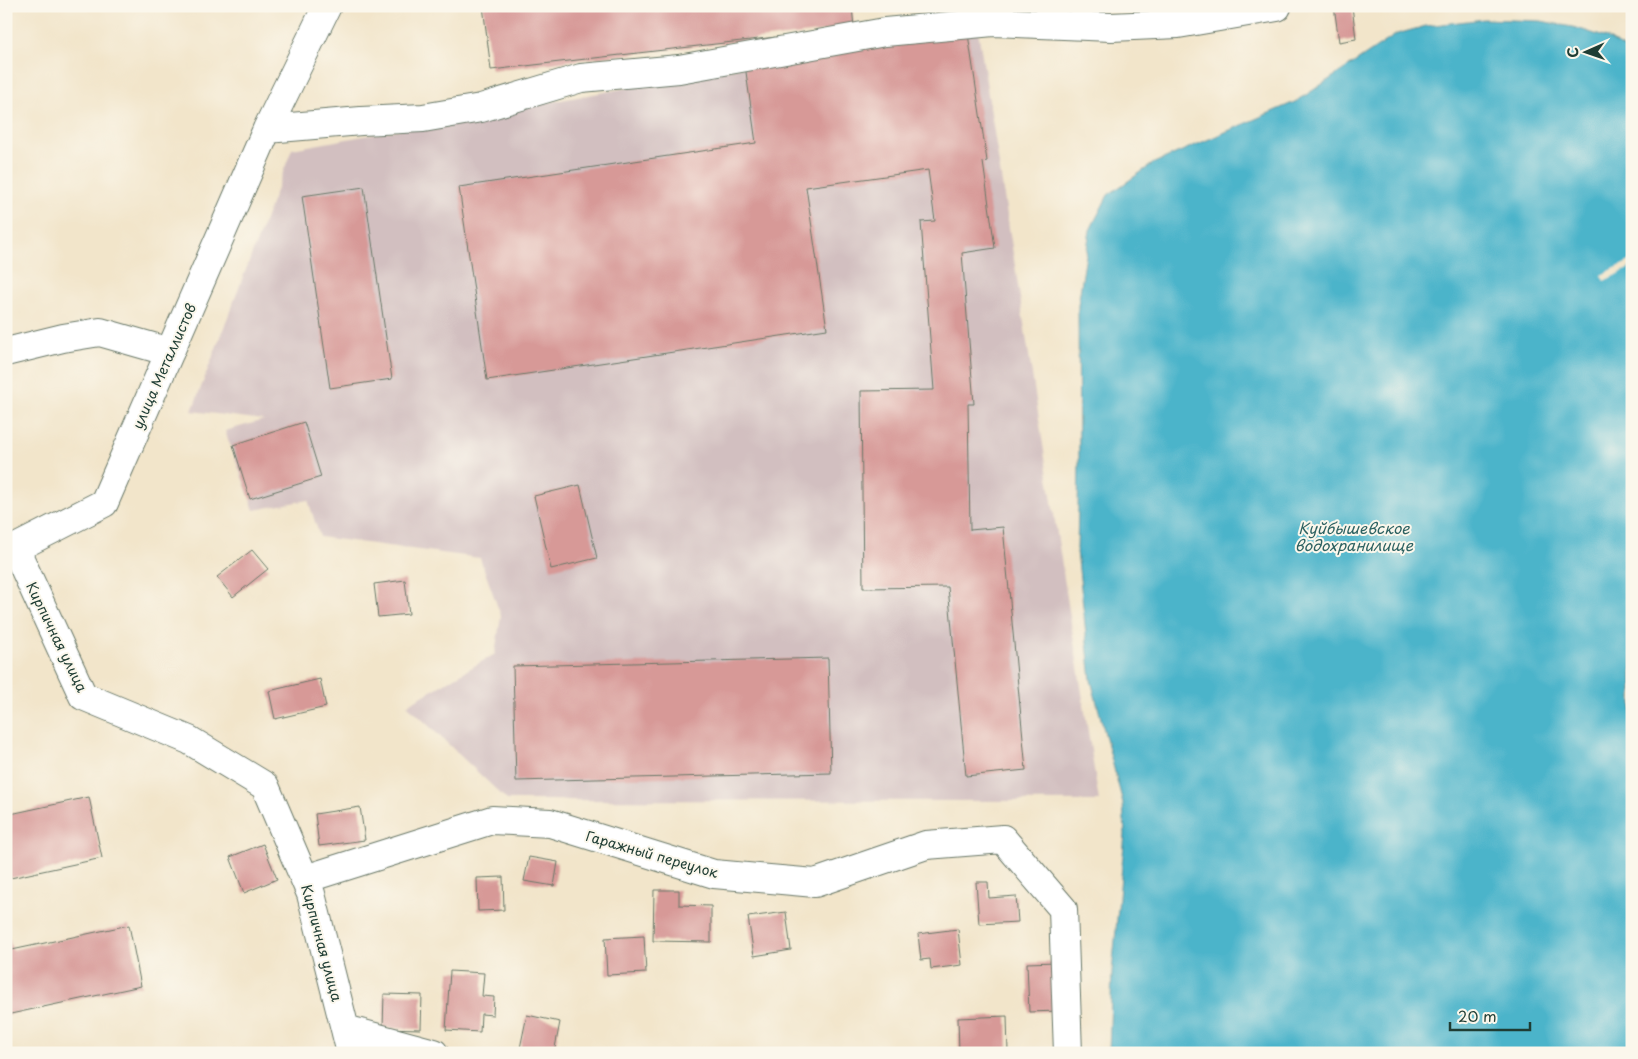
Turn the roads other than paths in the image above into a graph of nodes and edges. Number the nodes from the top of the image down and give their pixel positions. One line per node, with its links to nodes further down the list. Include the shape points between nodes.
1 (327, 6): 3 (street, улица Металлистов)
2 (1277, 7): 3 (street, via 1178,24 1111,27 993,22 885,32 679,69 581,78 480,108 422,118)
3 (267, 129): 5 (street, улица Металлистов)
4 (6, 352): 5 (street, via 100,332)
5 (170, 352): 6 (street, улица Металлистов, via 104,503)
6 (11, 550): 7 (street, Кирпичная улица, via 83,696 190,740 265,786)
7 (305, 879): 8 (street, Кирпичная улица); 10 (street, Гаражный переулок, via 492,820 550,823 714,874 815,883 926,845 1003,839 1063,908)
8 (348, 1041): 9 (street)
9 (434, 1053)
10 (1068, 1053)

